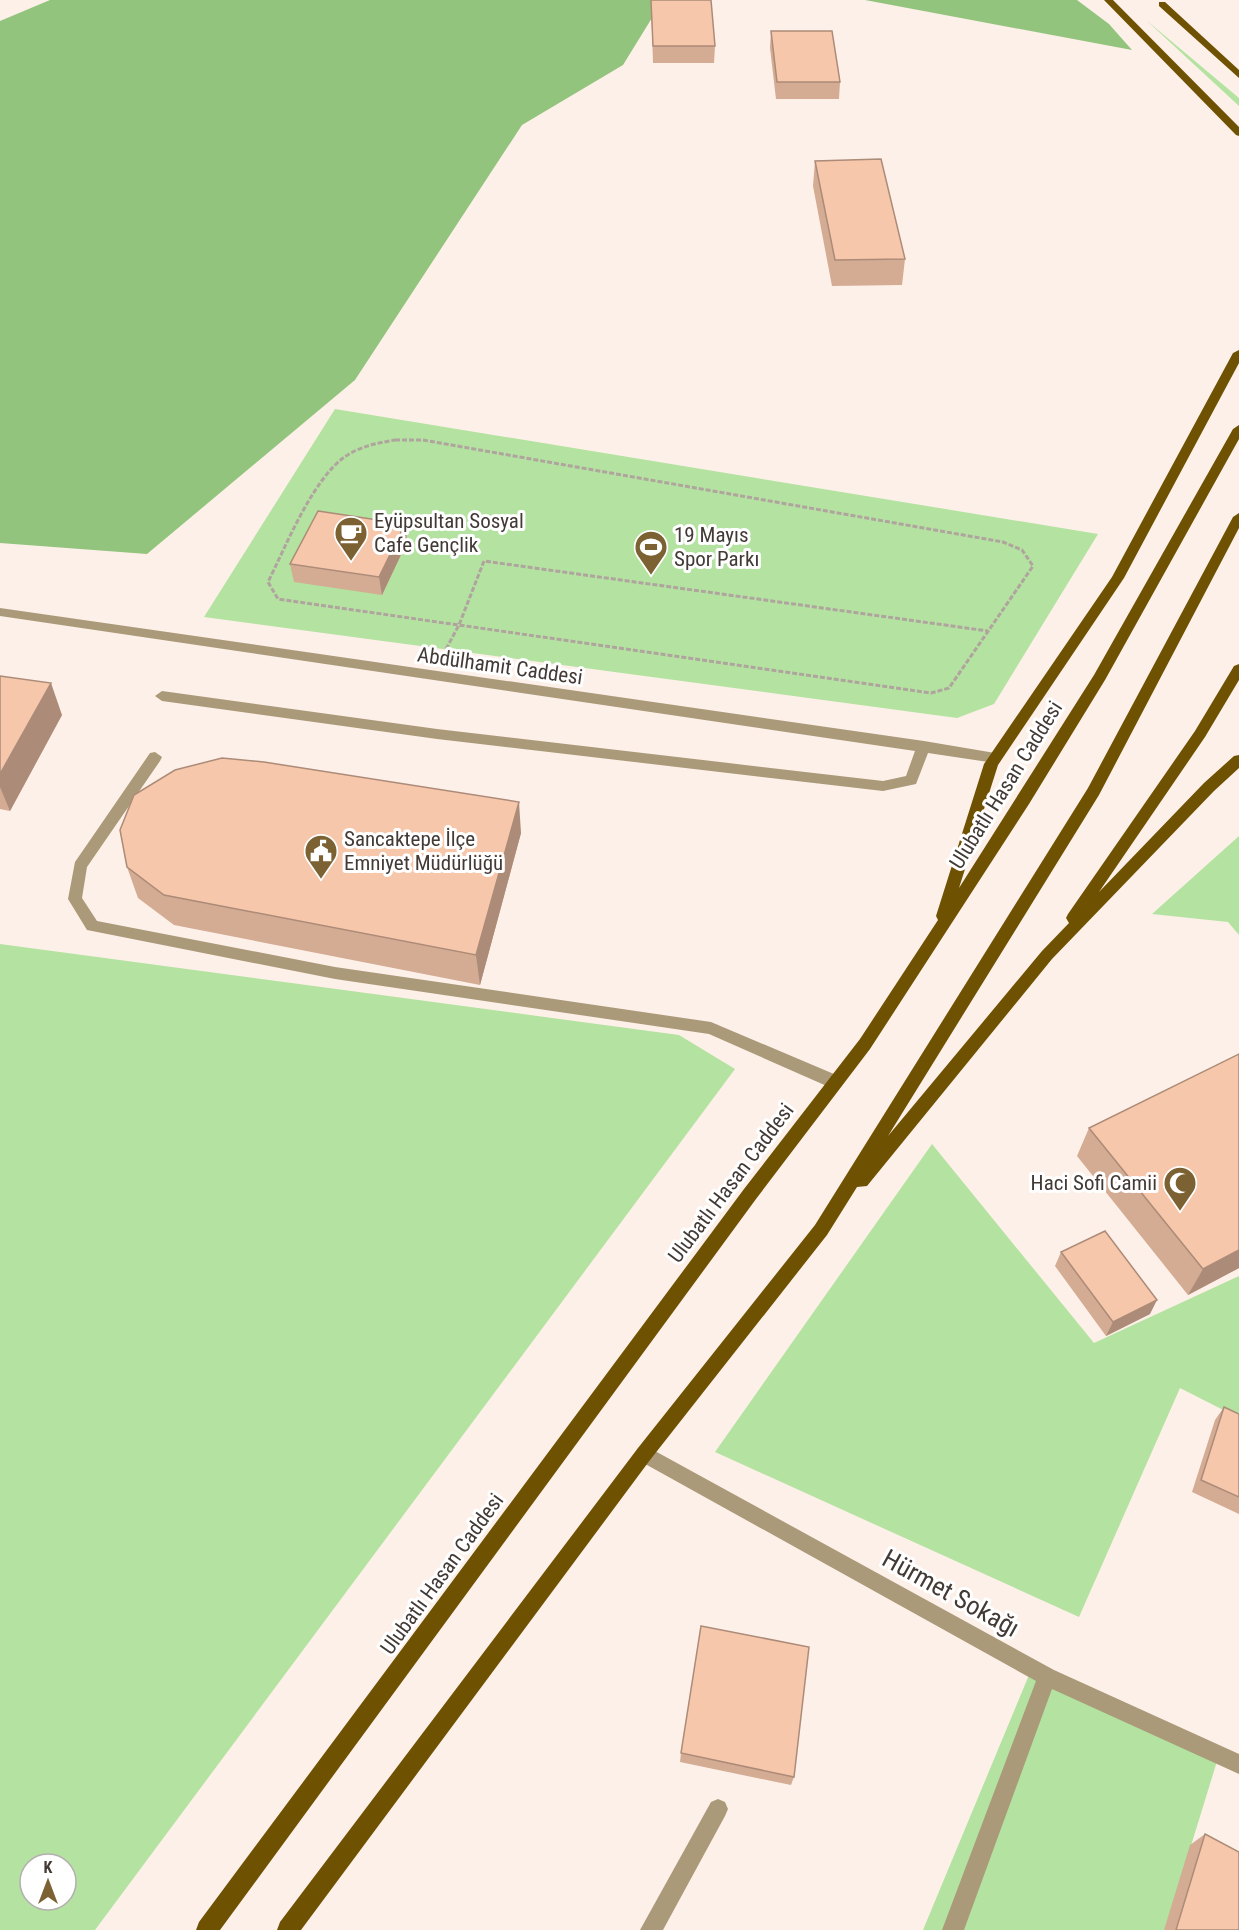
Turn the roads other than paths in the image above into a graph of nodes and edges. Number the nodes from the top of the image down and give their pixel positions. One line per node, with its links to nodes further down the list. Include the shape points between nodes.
1 (1108, 0): 5 (main road)
2 (1161, 1): 3 (main road); 4 (main road)
3 (1239, 61)
4 (1239, 75)
5 (1239, 133)
6 (1239, 353): 14 (main road, via 1118,578)
7 (1239, 429): 16 (main road, Ulubatlı Hasan Caddesi, via 1100,677)
8 (1239, 517): 19 (main road, via 1094,791)
9 (0, 612): 12 (street, Abdülhamit Caddesi)
10 (1239, 669): 17 (main road, via 1200,734)
11 (162, 696): 12 (street, via 449,735 883,786 911,780)
12 (924, 746): 14 (street, Abdülhamit Caddesi)
13 (155, 757): 18 (street, via 80,866 75,899 92,926 335,973 711,1028)
14 (995, 758): 16 (main road)
15 (1239, 760): 17 (main road)
16 (937, 936): 18 (main road, Ulubatlı Hasan Caddesi)
17 (1047, 955): 19 (main road)
18 (835, 1082): 24 (main road, Ulubatlı Hasan Caddesi)
19 (821, 1230): 20 (main road)
20 (644, 1454): 21 (street, Hürmet Sokağı); 25 (main road)
21 (1047, 1677): 22 (street, Hürmet Sokağı); 27 (street)
22 (1239, 1764)
23 (718, 1809): 26 (street)
24 (207, 1930)
25 (288, 1930)
26 (651, 1930)
27 (953, 1930)

